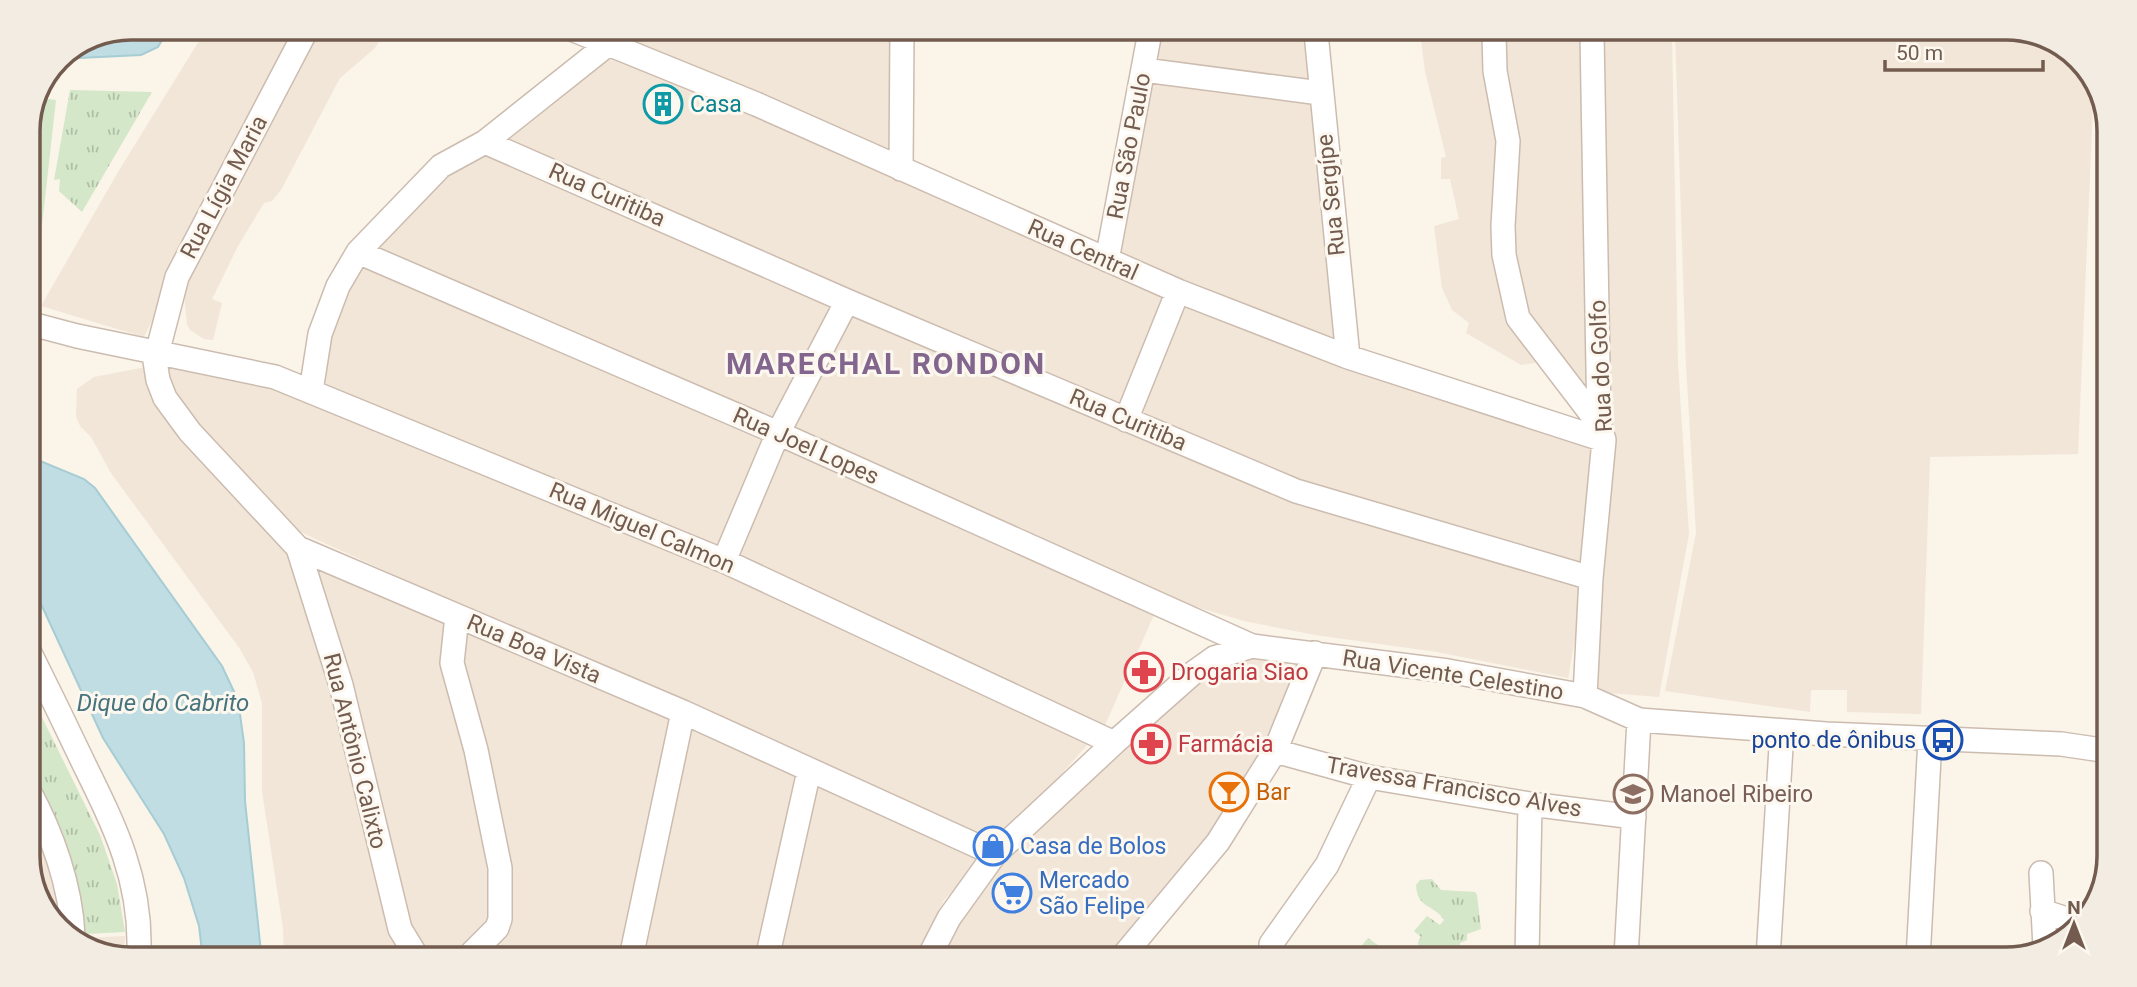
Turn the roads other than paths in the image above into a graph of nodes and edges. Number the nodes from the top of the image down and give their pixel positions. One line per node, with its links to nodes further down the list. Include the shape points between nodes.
1 (301, 40): 18 (street, Rua Lígia Maria, via 177,277)
2 (596, 40): 8 (street, Rua Central)
3 (902, 40): 12 (street)
4 (1149, 40): 9 (street, Rua São Paulo)
5 (1317, 40): 10 (street, Rua Sergípe)
6 (1494, 40): 22 (street, via 1508,141 1504,255 1518,318)
7 (1592, 40): 22 (street, Rua do Golfo)
8 (607, 45): 11 (street); 12 (street, Rua Central, via 756,104)
9 (1144, 70): 10 (street); 14 (street, Rua São Paulo)
10 (1321, 93): 19 (street, Rua Sergípe)
11 (485, 142): 13 (street, via 441,166); 16 (street, Rua Curitiba)
12 (901, 169): 14 (street, Rua Central)
13 (358, 253): 20 (street, via 338,286 320,334); 23 (street, Rua Joel Lopes)
14 (1107, 260): 15 (street, Rua Central)
15 (1178, 291): 19 (street, Rua Central); 21 (street)
16 (847, 301): 21 (street, Rua Curitiba); 23 (street)
17 (40, 326): 18 (street, Rua Miguel Calmon)
18 (157, 351): 20 (street, Rua Miguel Calmon, via 275,377); 24 (street, Rua Boa Vista, via 160,388 190,432)
19 (1348, 358): 22 (street, Rua Central)
20 (311, 391): 25 (street, Rua Miguel Calmon)
21 (1126, 420): 26 (street, Rua Curitiba, via 1296,491)
22 (1602, 432): 26 (street, Rua do Golfo)
23 (778, 433): 25 (street); 28 (street, Rua Joel Lopes)
24 (298, 548): 27 (street, Rua Boa Vista); 52 (street, Rua Antônio Calixto, via 341,685 400,929)
25 (724, 561): 36 (street, Rua Miguel Calmon)
26 (1591, 578): 31 (street, Rua do Golfo)
27 (457, 616): 32 (street, Rua Boa Vista); 53 (street, via 452,663 476,750 500,868 500,919)
28 (1252, 646): 29 (street, Rua Vicente Celestino); 36 (street, Rua Vicente Celestino, via 1203,665)
29 (1315, 653): 31 (street, Rua Vicente Celestino); 38 (street)
30 (40, 674): 51 (street, via 124,850 137,900)
31 (1585, 696): 33 (street, Rua Vicente Celestino)
32 (683, 712): 39 (street, Rua Boa Vista); 54 (street)
33 (1639, 720): 34 (street, Rua Vicente Celestino); 43 (street)
34 (1782, 732): 35 (street, Rua Vicente Celestino); 60 (street)
35 (1930, 739): 37 (street, Rua Vicente Celestino); 61 (street)
36 (1114, 743): 44 (street, Rua Vicente Celestino)
37 (2097, 749)
38 (1275, 751): 40 (street, Travessa Francisco Alves); 57 (street, via 1218,842)
39 (809, 771): 44 (street, Rua Boa Vista); 55 (street)
40 (1369, 777): 41 (street, Travessa Francisco Alves); 50 (street, via 1327,865)
41 (1530, 804): 43 (street, Travessa Francisco Alves); 58 (street)
42 (40, 812): 48 (street, via 62,871)
43 (1634, 817): 59 (street)
44 (995, 854): 56 (street, Rua Vicente Celestino)
45 (2041, 873): 46 (street)
46 (2042, 911): 47 (street); 49 (street)
47 (2070, 920)
48 (72, 924)
49 (2044, 938)
50 (1271, 944)
51 (139, 947)
52 (411, 947)
53 (478, 947)
54 (633, 947)
55 (770, 947)
56 (934, 947)
57 (1131, 947)
58 (1527, 947)
59 (1627, 947)
60 (1769, 947)
61 (1919, 947)

